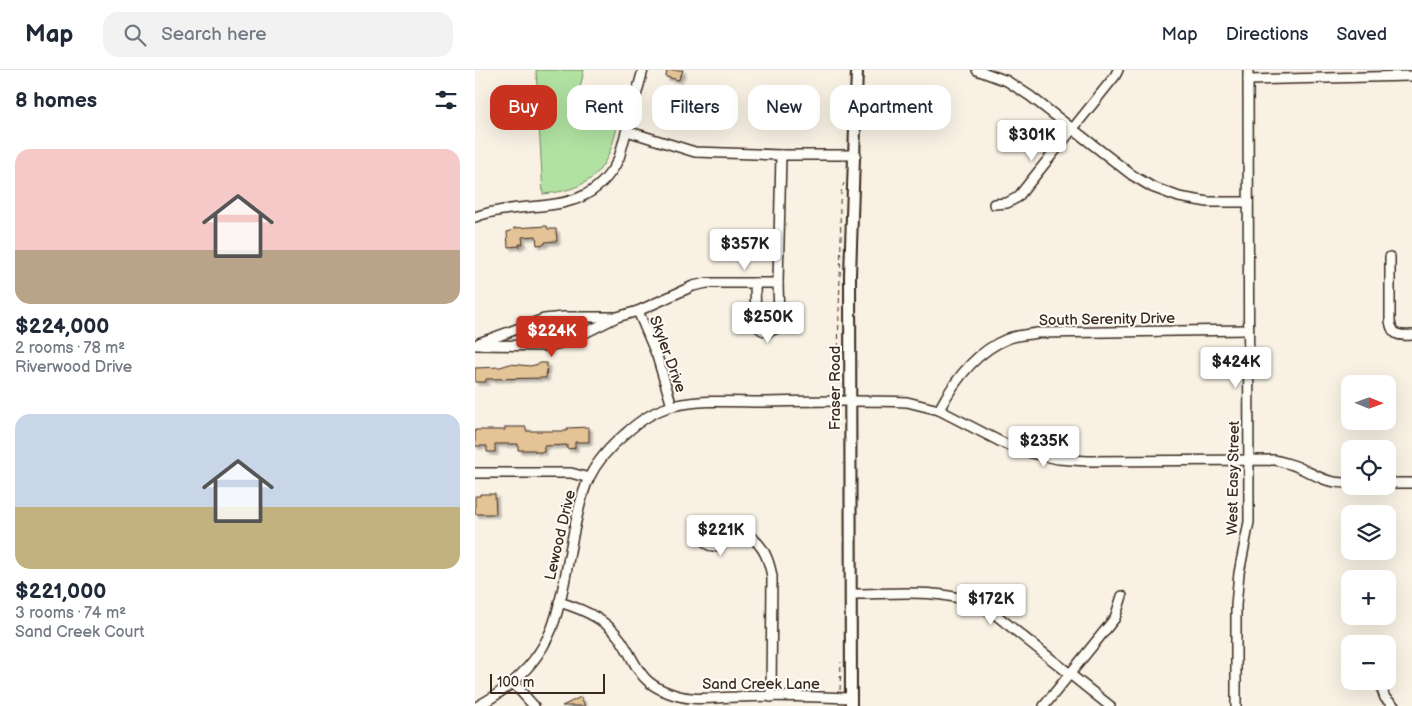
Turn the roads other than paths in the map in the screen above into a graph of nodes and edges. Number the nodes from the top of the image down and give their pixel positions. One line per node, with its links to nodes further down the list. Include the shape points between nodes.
1 (643, 70): 9 (street)
2 (857, 70): 10 (street, Fraser Road)
3 (977, 70): 8 (street, via 1007,80)
4 (1117, 70): 8 (street)
5 (1248, 70): 7 (street, West Easy Street)
6 (1410, 76): 7 (street)
7 (1248, 80): 12 (street, West Easy Street)
8 (1073, 130): 12 (street, via 1151,187 1179,197 1208,202); 13 (street, via 1018,197 1007,203)
9 (627, 131): 11 (street, via 695,152); 14 (street, via 614,169 599,187 586,196 564,203 489,212)
10 (855, 154): 11 (street); 23 (street, Fraser Road, via 850,275)
11 (781, 155): 17 (street)
12 (1248, 202): 20 (street, West Easy Street)
13 (994, 204)
14 (475, 217)
15 (1390, 257): 21 (street, via 1391,329 1402,336)
16 (755, 283): 17 (street); 17 (street, via 756,324 764,332 777,328); 18 (street, via 693,286)
17 (778, 283)
18 (638, 311): 19 (street); 24 (street, Skyler Drive, via 657,356)
19 (617, 318): 22 (street, via 563,316); 22 (street, via 569,341 549,346)
20 (1248, 330): 25 (street, South Serenity Drive, via 1037,333 1007,339 981,355 963,373); 26 (street, West Easy Street)
21 (1412, 336)
22 (475, 344)
23 (850, 401): 24 (street, Lewood Drive, via 706,402); 25 (street, Lewood Drive, via 907,402); 33 (street, Fraser Road)
24 (672, 406): 28 (street, Lewood Drive, via 631,428 615,443)
25 (939, 410): 26 (street, Lewood Drive, via 1005,444 1058,459)
26 (1248, 460): 29 (street, Lewood Drive, via 1275,460 1297,466 1320,479); 46 (street, West Easy Street, via 1249,522 1236,605)
27 (475, 473): 28 (street, via 571,473)
28 (589, 478): 35 (street, Lewood Drive, via 580,503)
29 (1341, 483)
30 (1396, 483): 31 (street)
31 (1412, 483)
32 (726, 531): 39 (street, via 748,535 761,546 769,560)
33 (851, 594): 36 (street, via 933,594 975,604 996,615); 40 (street, Fraser Road)
34 (1122, 596): 36 (street, via 1115,618)
35 (559, 602): 37 (street, Lewood Drive, via 540,650); 41 (street, Sand Creek Lane, via 599,618 614,631 649,683 667,692)
36 (1071, 674): 44 (street); 45 (street)
37 (513, 683): 42 (street, Lewood Drive); 43 (street)
38 (1382, 690): 47 (street, via 1385,698)
39 (771, 697): 40 (street, Sand Creek Lane); 41 (street, Sand Creek Lane, via 737,697)
40 (851, 702)
41 (708, 703)
42 (478, 706)
43 (534, 706)
44 (1044, 706)
45 (1110, 706)
46 (1236, 706)
47 (1395, 706)

